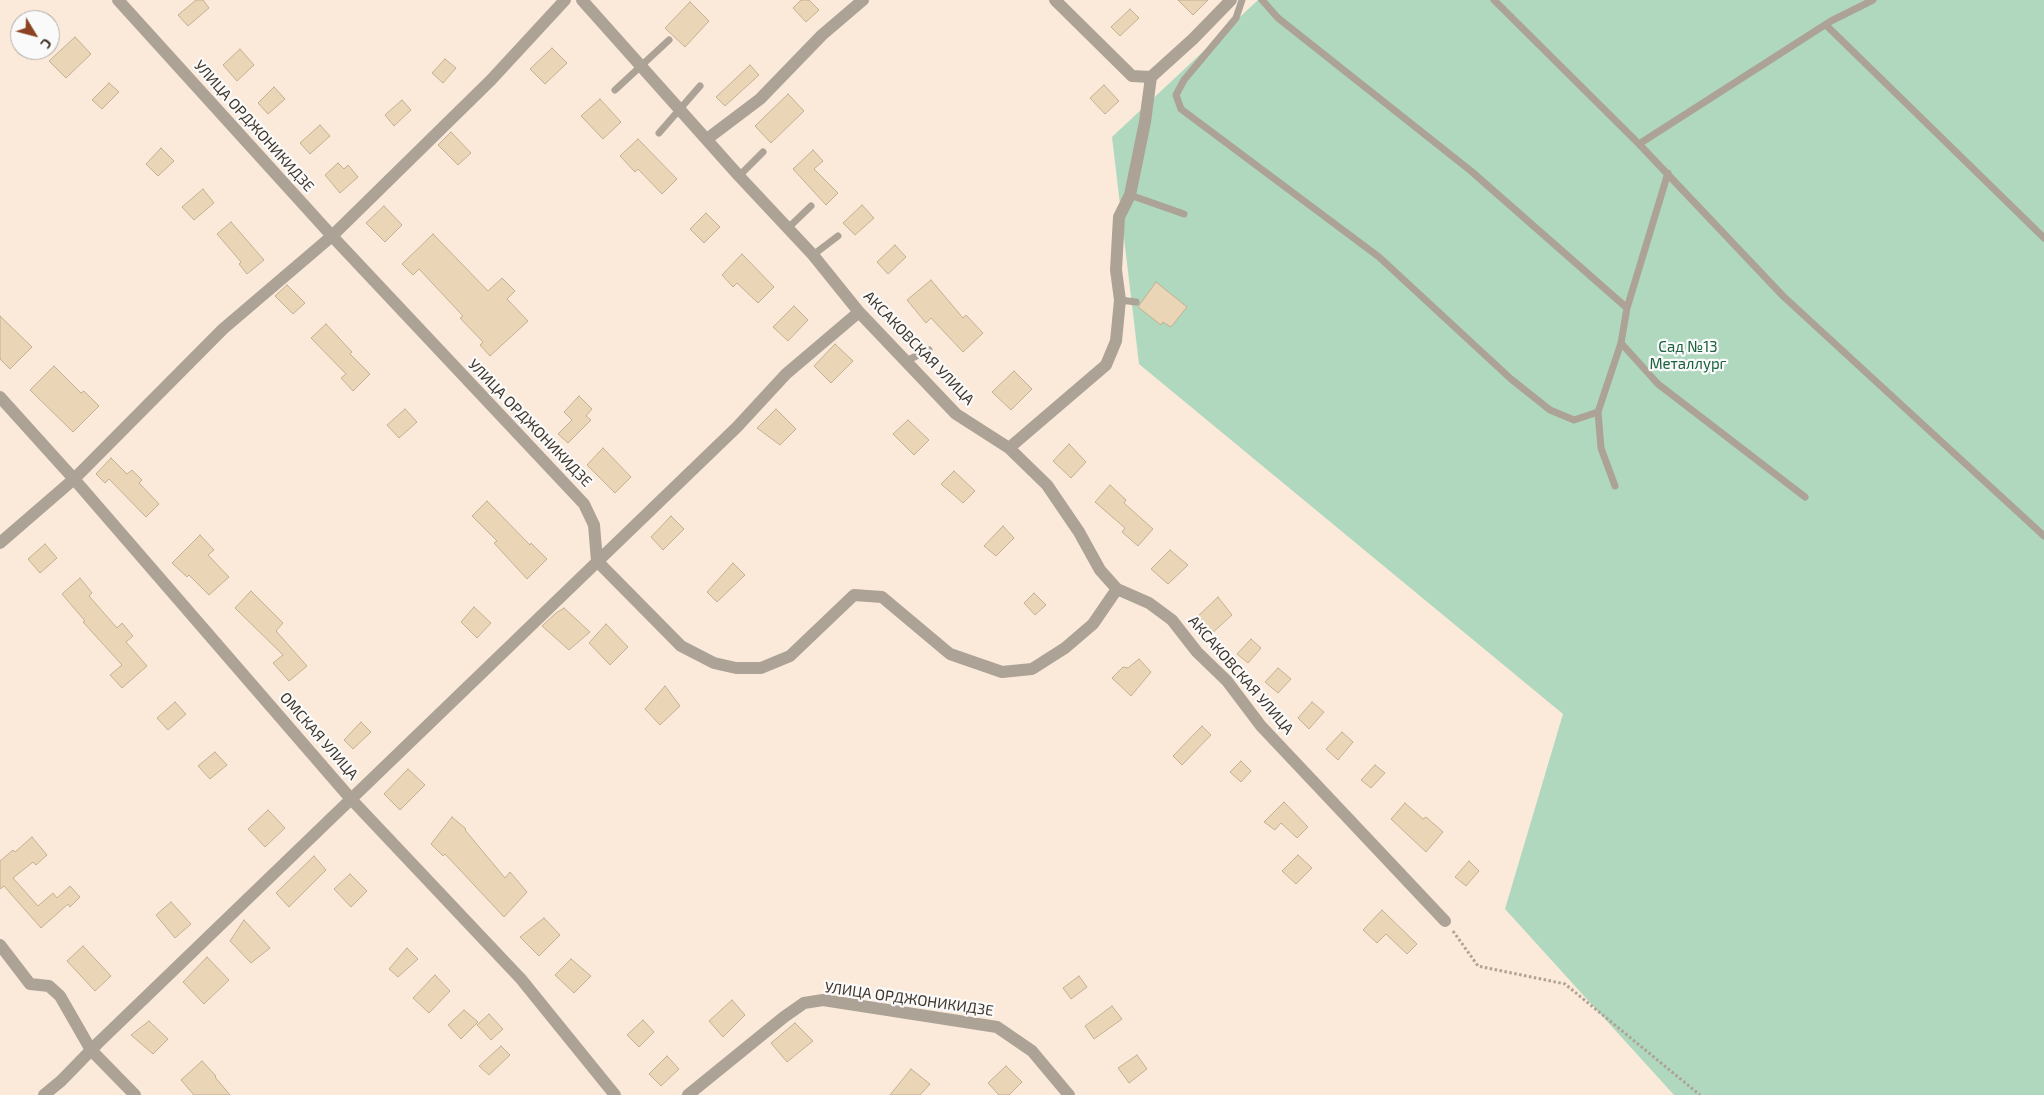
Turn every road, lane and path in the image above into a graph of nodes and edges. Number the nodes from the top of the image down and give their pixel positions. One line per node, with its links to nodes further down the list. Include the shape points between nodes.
1 (118, 0): 28 (street, УЛИЦА ОРДЖОНИКИДЗЕ)
2 (565, 0): 28 (street, via 491,80)
3 (582, 0): 13 (street, АКСАКОВСКАЯ УЛИЦА)
4 (863, 0): 19 (street, via 822,35 760,99)
5 (1055, 0): 14 (street, via 1132,76)
6 (1231, 0): 14 (street)
7 (1242, 0): 40 (lane, via 1236,18 1184,80 1176,95 1181,109 1379,257 1511,380 1550,410 1574,420)
8 (1262, 0): 34 (lane, via 1278,18 1471,172)
9 (1494, 0): 20 (lane)
10 (1873, 0): 11 (lane)
11 (1826, 24): 20 (lane); 30 (lane)
12 (669, 40): 13 (lane)
13 (641, 66): 16 (lane); 17 (street, АКСАКОВСКАЯ УЛИЦА)
14 (1152, 77): 24 (street)
15 (700, 86): 17 (lane)
16 (615, 90)
17 (680, 109): 18 (lane); 19 (street, АКСАКОВСКАЯ УЛИЦА)
18 (659, 133)
19 (707, 139): 23 (street, АКСАКОВСКАЯ УЛИЦА)
20 (1639, 144): 22 (lane)
21 (763, 152): 23 (lane)
22 (1668, 173): 34 (lane); 45 (lane, via 1783,296)
23 (739, 176): 27 (street, АКСАКОВСКАЯ УЛИЦА)
24 (1130, 195): 26 (lane); 32 (street, via 1119,217 1116,270)
25 (811, 206): 27 (lane)
26 (1184, 214)
27 (788, 228): 31 (street, АКСАКОВСКАЯ УЛИЦА)
28 (332, 236): 42 (street, via 223,330); 47 (street, УЛИЦА ОРДЖОНИКИДЗЕ, via 584,504 594,525)
29 (838, 236): 31 (lane)
30 (2044, 238)
31 (814, 255): 35 (street, АКСАКОВСКАЯ УЛИЦА)
32 (1120, 300): 33 (lane); 41 (street, via 1116,340 1106,365)
33 (1136, 302)
34 (1626, 308): 36 (lane)
35 (859, 312): 38 (street, АКСАКОВСКАЯ УЛИЦА); 47 (street, via 786,374 737,427)
36 (1621, 343): 40 (lane); 44 (lane, via 1658,384)
37 (929, 350): 38 (lane)
38 (906, 361): 41 (street, АКСАКОВСКАЯ УЛИЦА, via 956,414)
39 (0, 397): 42 (street, ОМСКАЯ УЛИЦА)
40 (1598, 412): 43 (lane, via 1600,448)
41 (1009, 448): 48 (street, АКСАКОВСКАЯ УЛИЦА, via 1047,485 1100,570)
42 (74, 479): 46 (street); 49 (street, ОМСКАЯ УЛИЦА)
43 (1615, 486)
44 (1805, 497)
45 (2044, 536)
46 (0, 543)
47 (597, 561): 48 (street, via 681,646 714,663 736,668 761,668 790,656 854,595 882,597 950,654 1002,672 1032,669 1093,624); 49 (street)
48 (1117, 590): 50 (street, АКСАКОВСКАЯ УЛИЦА, via 1149,603 1172,620 1227,681 1261,726)
49 (351, 798): 52 (street); 57 (street, ОМСКАЯ УЛИЦА, via 521,979)
50 (1445, 921): 60 (path, via 1478,966 1565,984)
51 (0, 946): 52 (street, via 30,984 49,986 60,996)
52 (91, 1050): 53 (street); 56 (street)
53 (61, 1081): 54 (street); 55 (street)
54 (44, 1095)
55 (58, 1095)
56 (135, 1095)
57 (615, 1095)
58 (688, 1095): 59 (street, УЛИЦА ОРДЖОНИКИДЗЕ, via 784,1017 804,1003 823,1000 997,1027 1032,1051)
59 (1069, 1095)
60 (1700, 1095)

